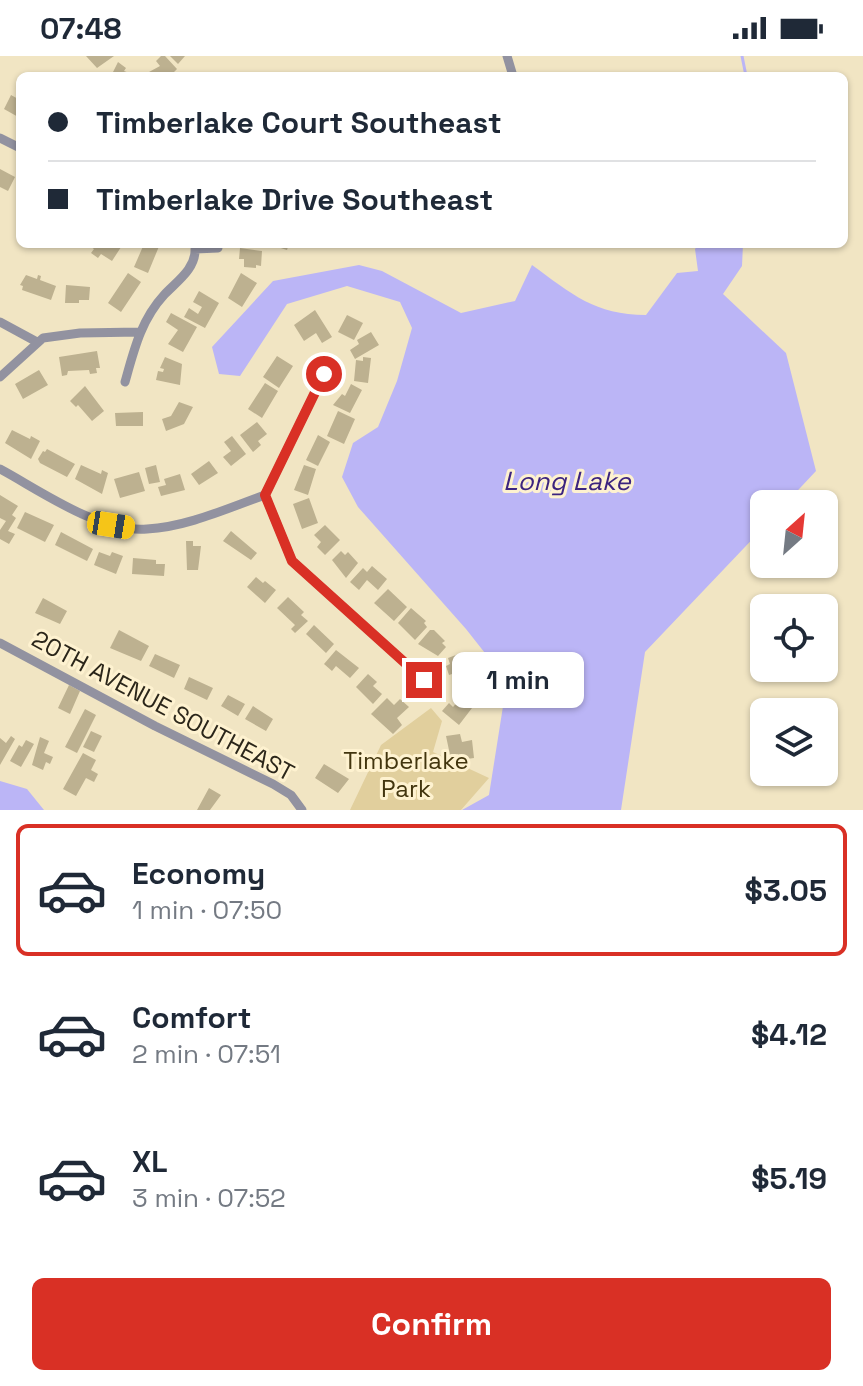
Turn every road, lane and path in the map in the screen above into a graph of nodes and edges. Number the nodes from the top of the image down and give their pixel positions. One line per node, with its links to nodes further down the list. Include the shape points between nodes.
1 (193, 248): 3 (street, via 196,258 190,268)
2 (0, 322): 4 (street)
3 (139, 332): 4 (street, via 80,333); 7 (street)
4 (37, 342): 6 (street)
5 (324, 374): 9 (street)
6 (0, 377)
7 (125, 382)
8 (0, 469): 9 (street, via 89,517 145,530)
9 (265, 495): 11 (street, via 292,561)
10 (0, 643): 12 (street, 20TH AVENUE SOUTHEAST, via 273,784)
11 (424, 680)
12 (302, 810)

